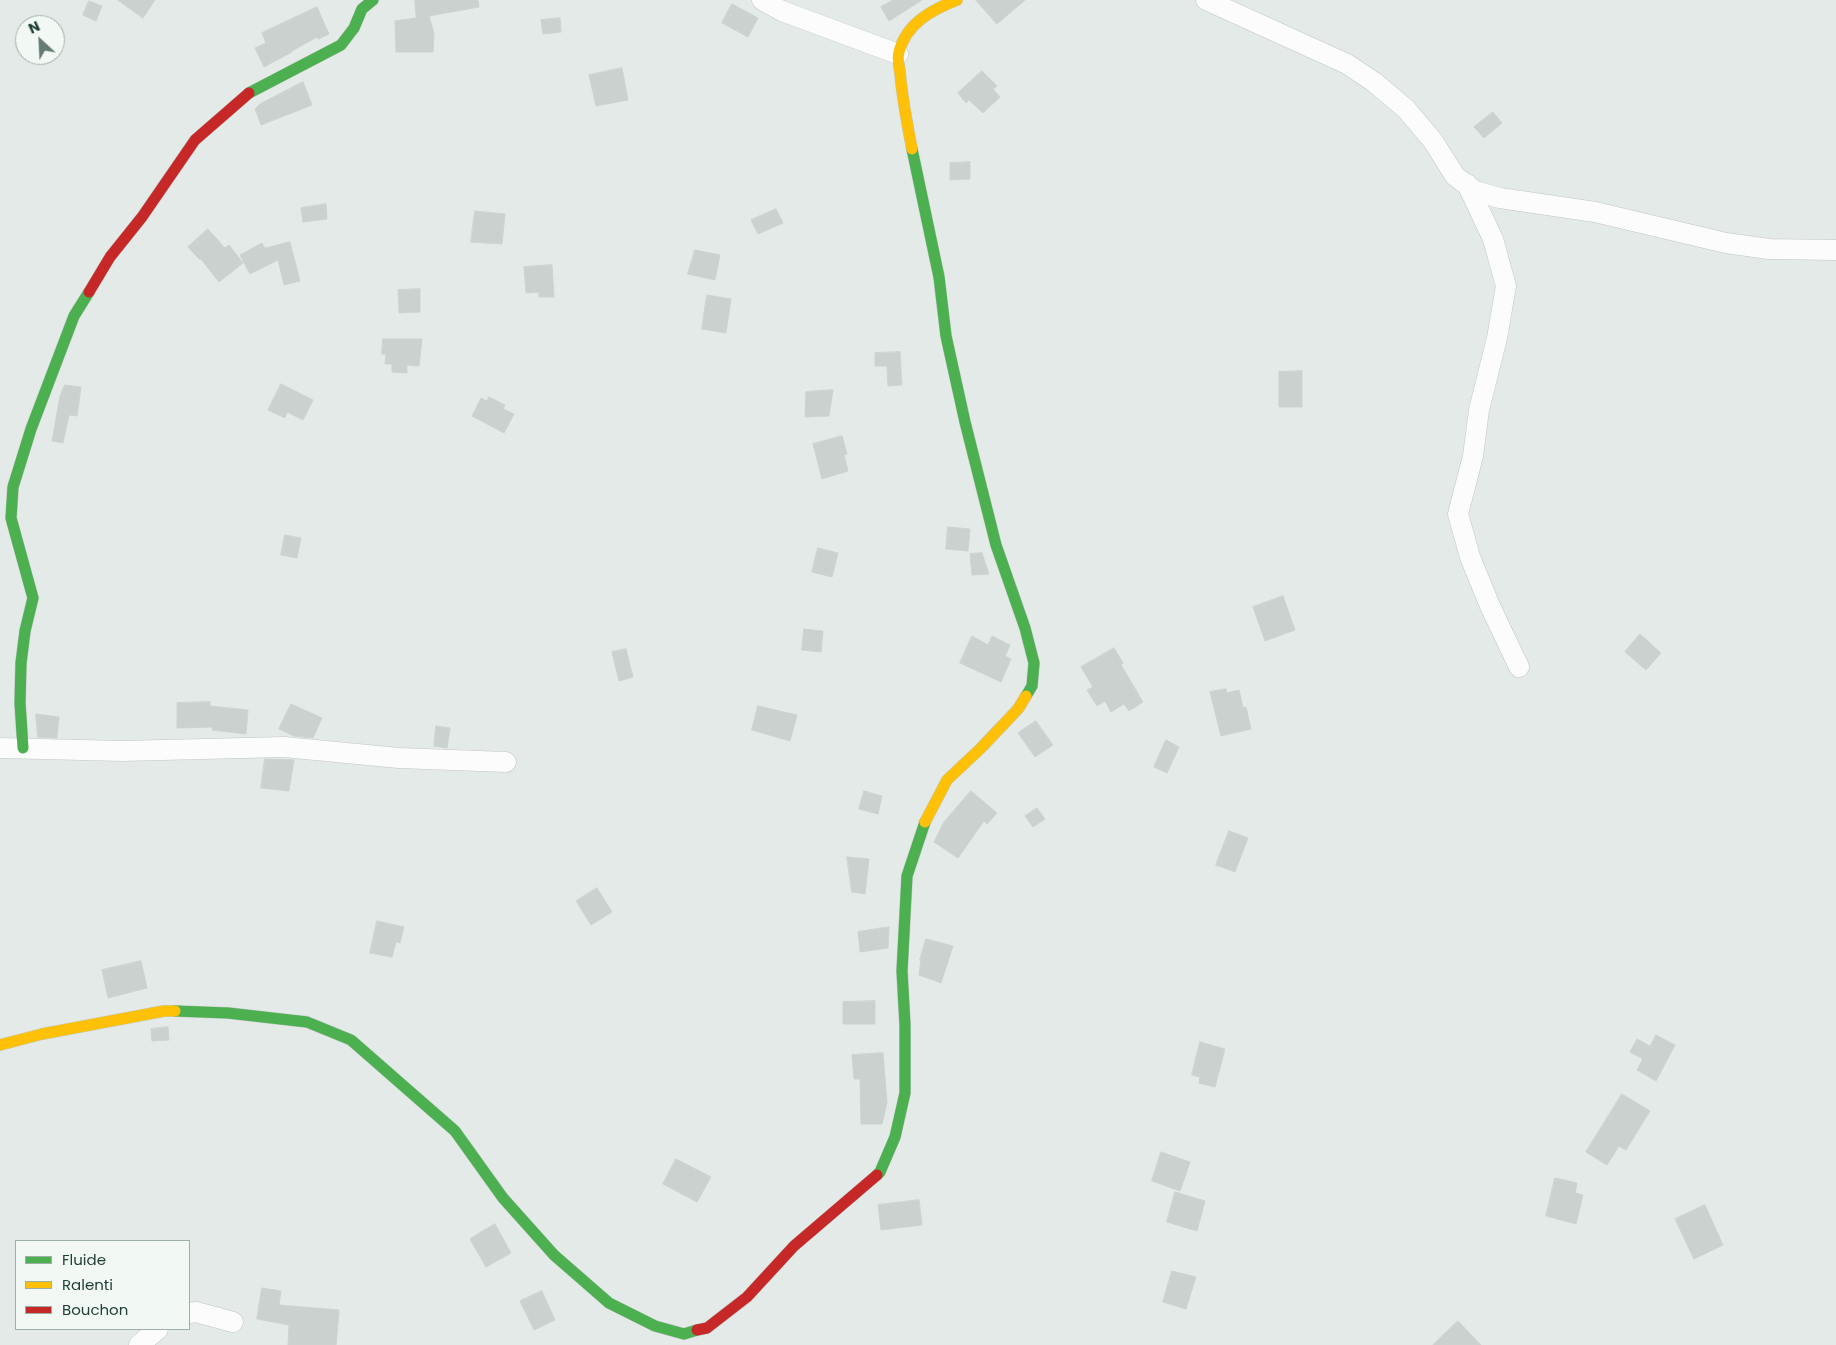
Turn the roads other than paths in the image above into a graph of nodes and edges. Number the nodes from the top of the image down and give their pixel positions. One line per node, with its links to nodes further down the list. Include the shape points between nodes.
1 (373, 0): 10 (street, via 362,9 354,28 341,45 251,91 195,140 110,257 74,316 31,429 13,487 11,518 33,598 21,663)
2 (762, 0): 5 (street, via 782,11)
3 (957, 0): 5 (street, via 917,21)
4 (1206, 0): 6 (street, via 1347,64 1374,82 1406,109 1434,141 1455,176)
5 (898, 54): 12 (street, via 905,112 965,422 996,545 1034,663 1032,686 1018,709 947,780 919,838 908,876 902,971 905,1093 895,1137 880,1172 794,1246 747,1297 707,1328 684,1334 655,1326 609,1303 554,1255 503,1198 455,1131 352,1040 307,1022 228,1013 164,1011 60,1030)
6 (1467, 184): 7 (street, via 1475,191 1500,198 1595,212 1726,243 1769,249); 8 (street, via 1493,239 1506,286 1479,410 1473,456 1458,514 1470,558)
7 (1836, 250)
8 (1519, 667)
9 (0, 748): 10 (street)
10 (23, 748): 11 (street, via 122,751 284,747 399,758)
11 (506, 762)
12 (0, 1045)
13 (190, 1313): 14 (street)
14 (234, 1322)
15 (157, 1330): 16 (street)
16 (139, 1345)

